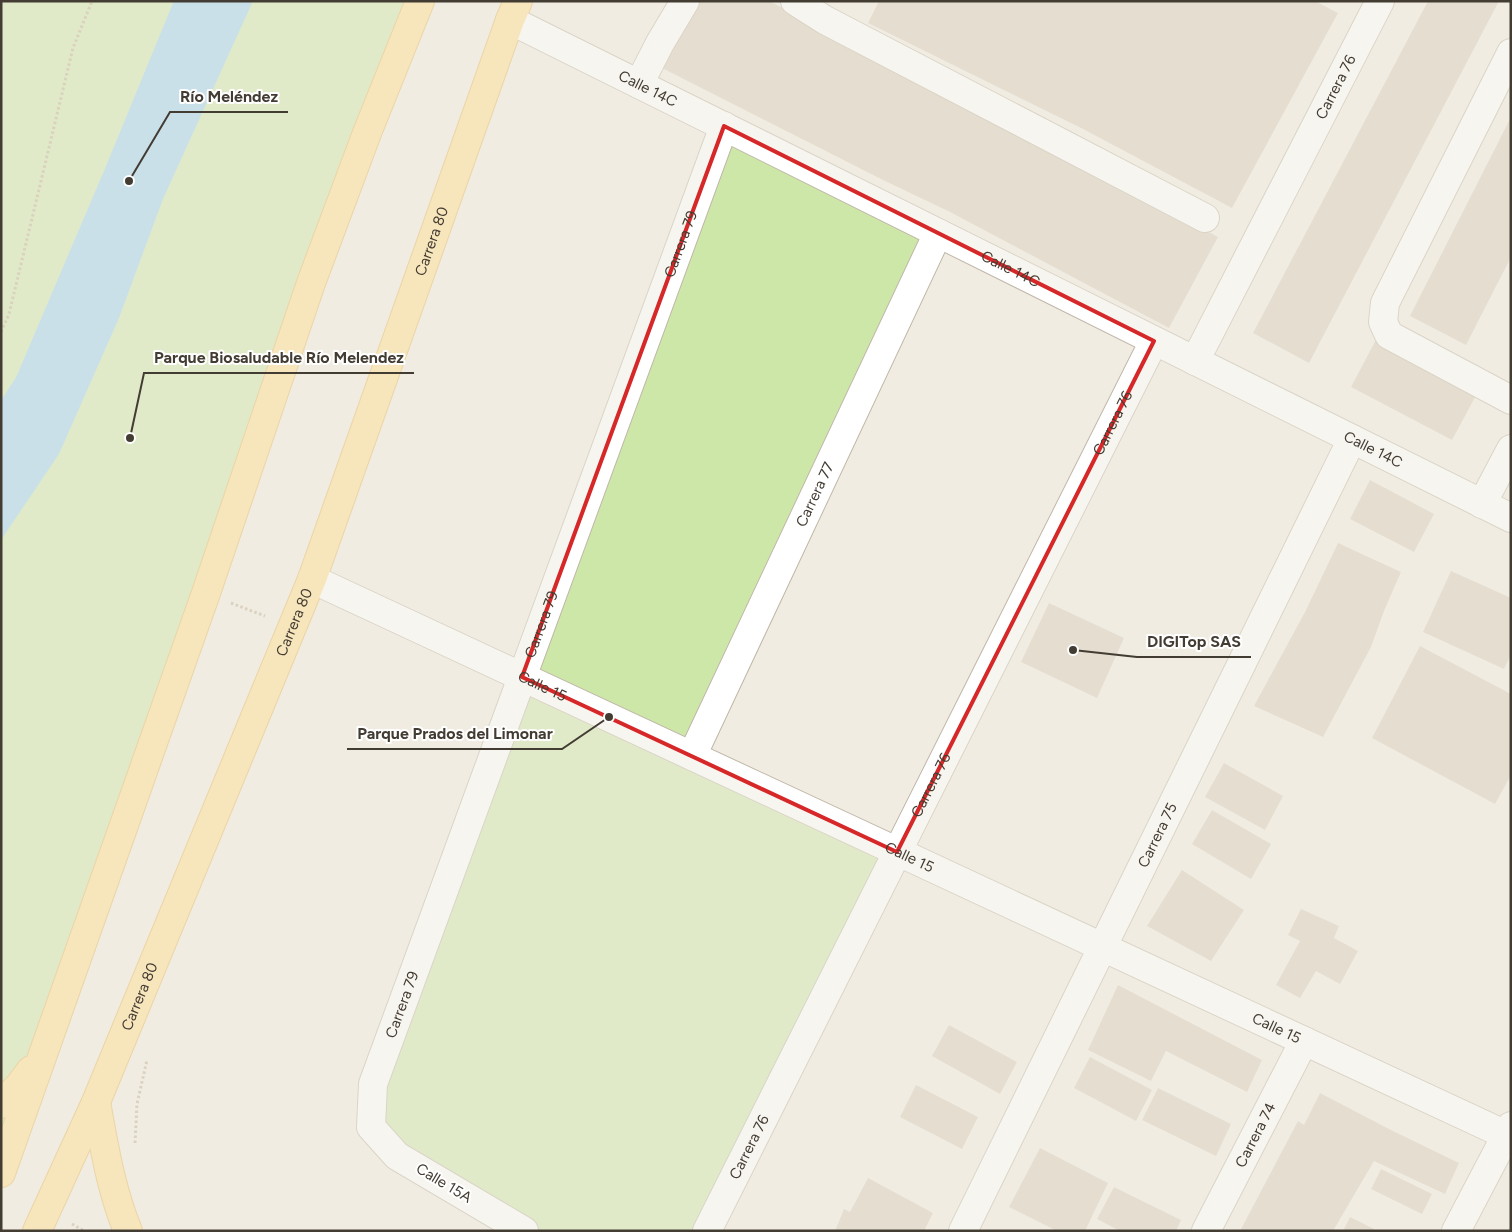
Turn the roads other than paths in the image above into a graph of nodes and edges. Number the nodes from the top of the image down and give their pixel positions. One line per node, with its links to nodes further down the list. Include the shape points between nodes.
1 (420, 1): 23 (main road, via 311,283 206,593)
2 (684, 1): 7 (street)
3 (795, 1): 9 (street, via 825,20)
4 (1380, 1): 12 (street, Carrera 76)
5 (514, 10): 7 (street, Calle 14C); 18 (main road, Carrera 80)
6 (1510, 59): 13 (street, via 1385,304 1383,322 1388,335)
7 (639, 84): 8 (street, Calle 14C)
8 (724, 126): 10 (street, Calle 14C); 19 (street, Carrera 79)
9 (1205, 218)
10 (938, 233): 11 (street, Calle 14C); 20 (street, Carrera 77)
11 (1154, 341): 12 (street, Calle 14C); 21 (street, Carrera 76)
12 (1195, 361): 14 (street, Calle 14C)
13 (1511, 400)
14 (1352, 438): 16 (street, Calle 14C); 22 (street, Carrera 75)
15 (1511, 449): 16 (street)
16 (1482, 504): 17 (street, Calle 14C)
17 (1511, 518)
18 (312, 579): 19 (street, Calle 15); 25 (main road, Carrera 80)
19 (522, 677): 20 (street, Calle 15); 27 (street, Carrera 79, via 373,1084)
20 (692, 756): 21 (street, Calle 15)
21 (898, 852): 22 (street, Calle 15); 33 (street, Carrera 76)
22 (1102, 947): 24 (street, Calle 15); 34 (street, Carrera 75)
23 (48, 1038): 26 (main road, via 36,1063); 29 (main road)
24 (1304, 1041): 28 (street, Calle 15); 35 (street, Carrera 74)
25 (96, 1102): 30 (main road, Carrera 80); 31 (main road, via 105,1153)
26 (1, 1104)
27 (371, 1126): 32 (street, Calle 15A, via 397,1156)
28 (1508, 1131): 36 (street)
29 (1, 1173)
30 (37, 1231)
31 (128, 1231)
32 (524, 1231)
33 (707, 1231)
34 (963, 1231)
35 (1206, 1231)
36 (1456, 1231)

